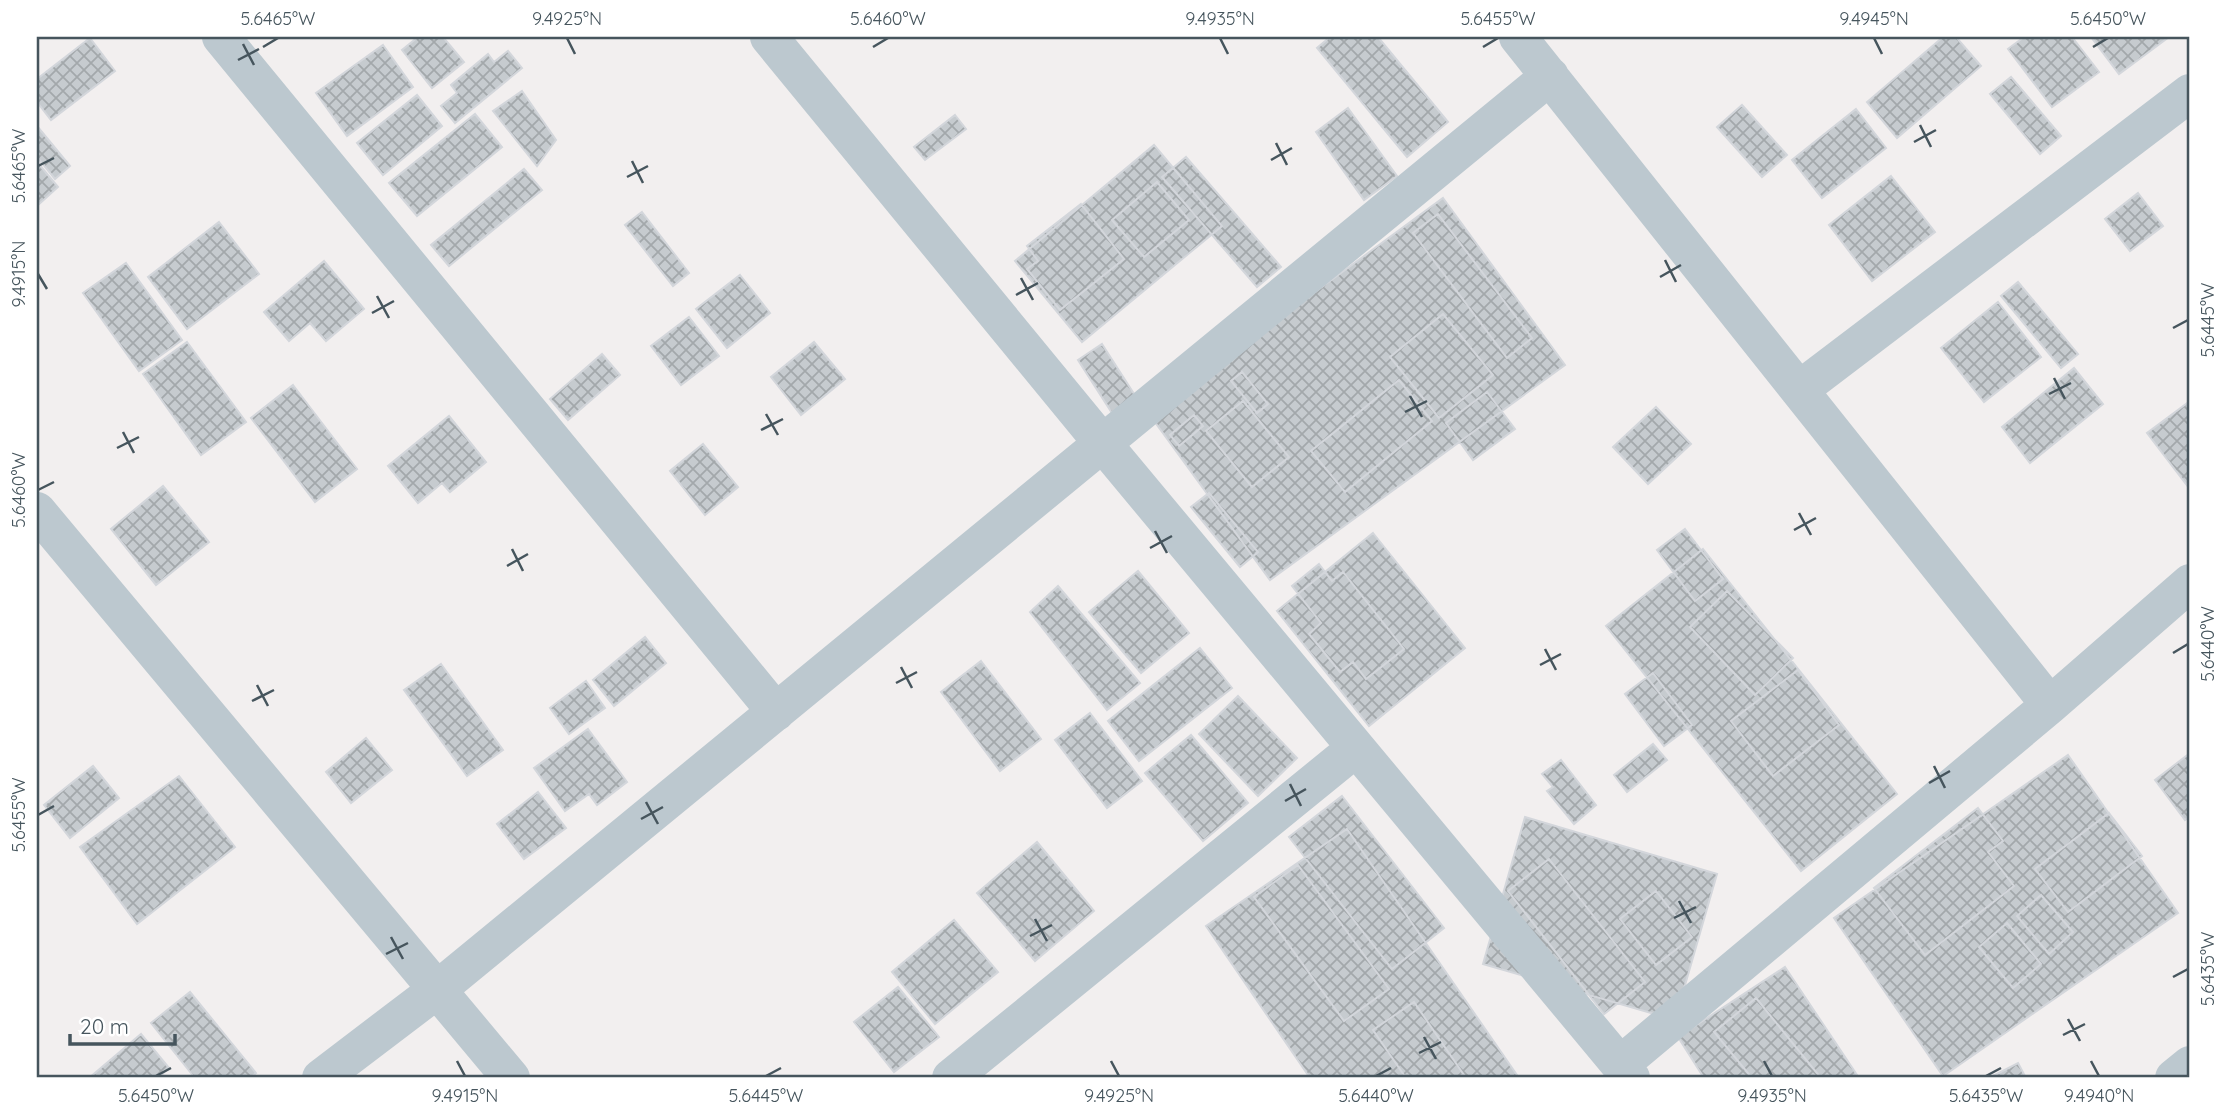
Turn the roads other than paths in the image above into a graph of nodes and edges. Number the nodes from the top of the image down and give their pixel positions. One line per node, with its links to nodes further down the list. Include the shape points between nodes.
1 (221, 37): 11 (street)
2 (769, 37): 7 (street)
3 (1518, 37): 4 (street)
4 (1550, 76): 6 (street); 7 (street)
5 (2190, 93): 6 (street)
6 (1799, 390): 10 (street)
7 (1104, 445): 11 (street); 12 (street)
8 (37, 511): 13 (street)
9 (2190, 583): 10 (street)
10 (2050, 705): 15 (street)
11 (776, 712): 13 (street)
12 (1356, 748): 15 (street); 18 (street)
13 (438, 989): 16 (street); 17 (street)
14 (2190, 1065): 19 (street)
15 (1626, 1071)
16 (321, 1078)
17 (511, 1078)
18 (951, 1078)
19 (2174, 1078)

